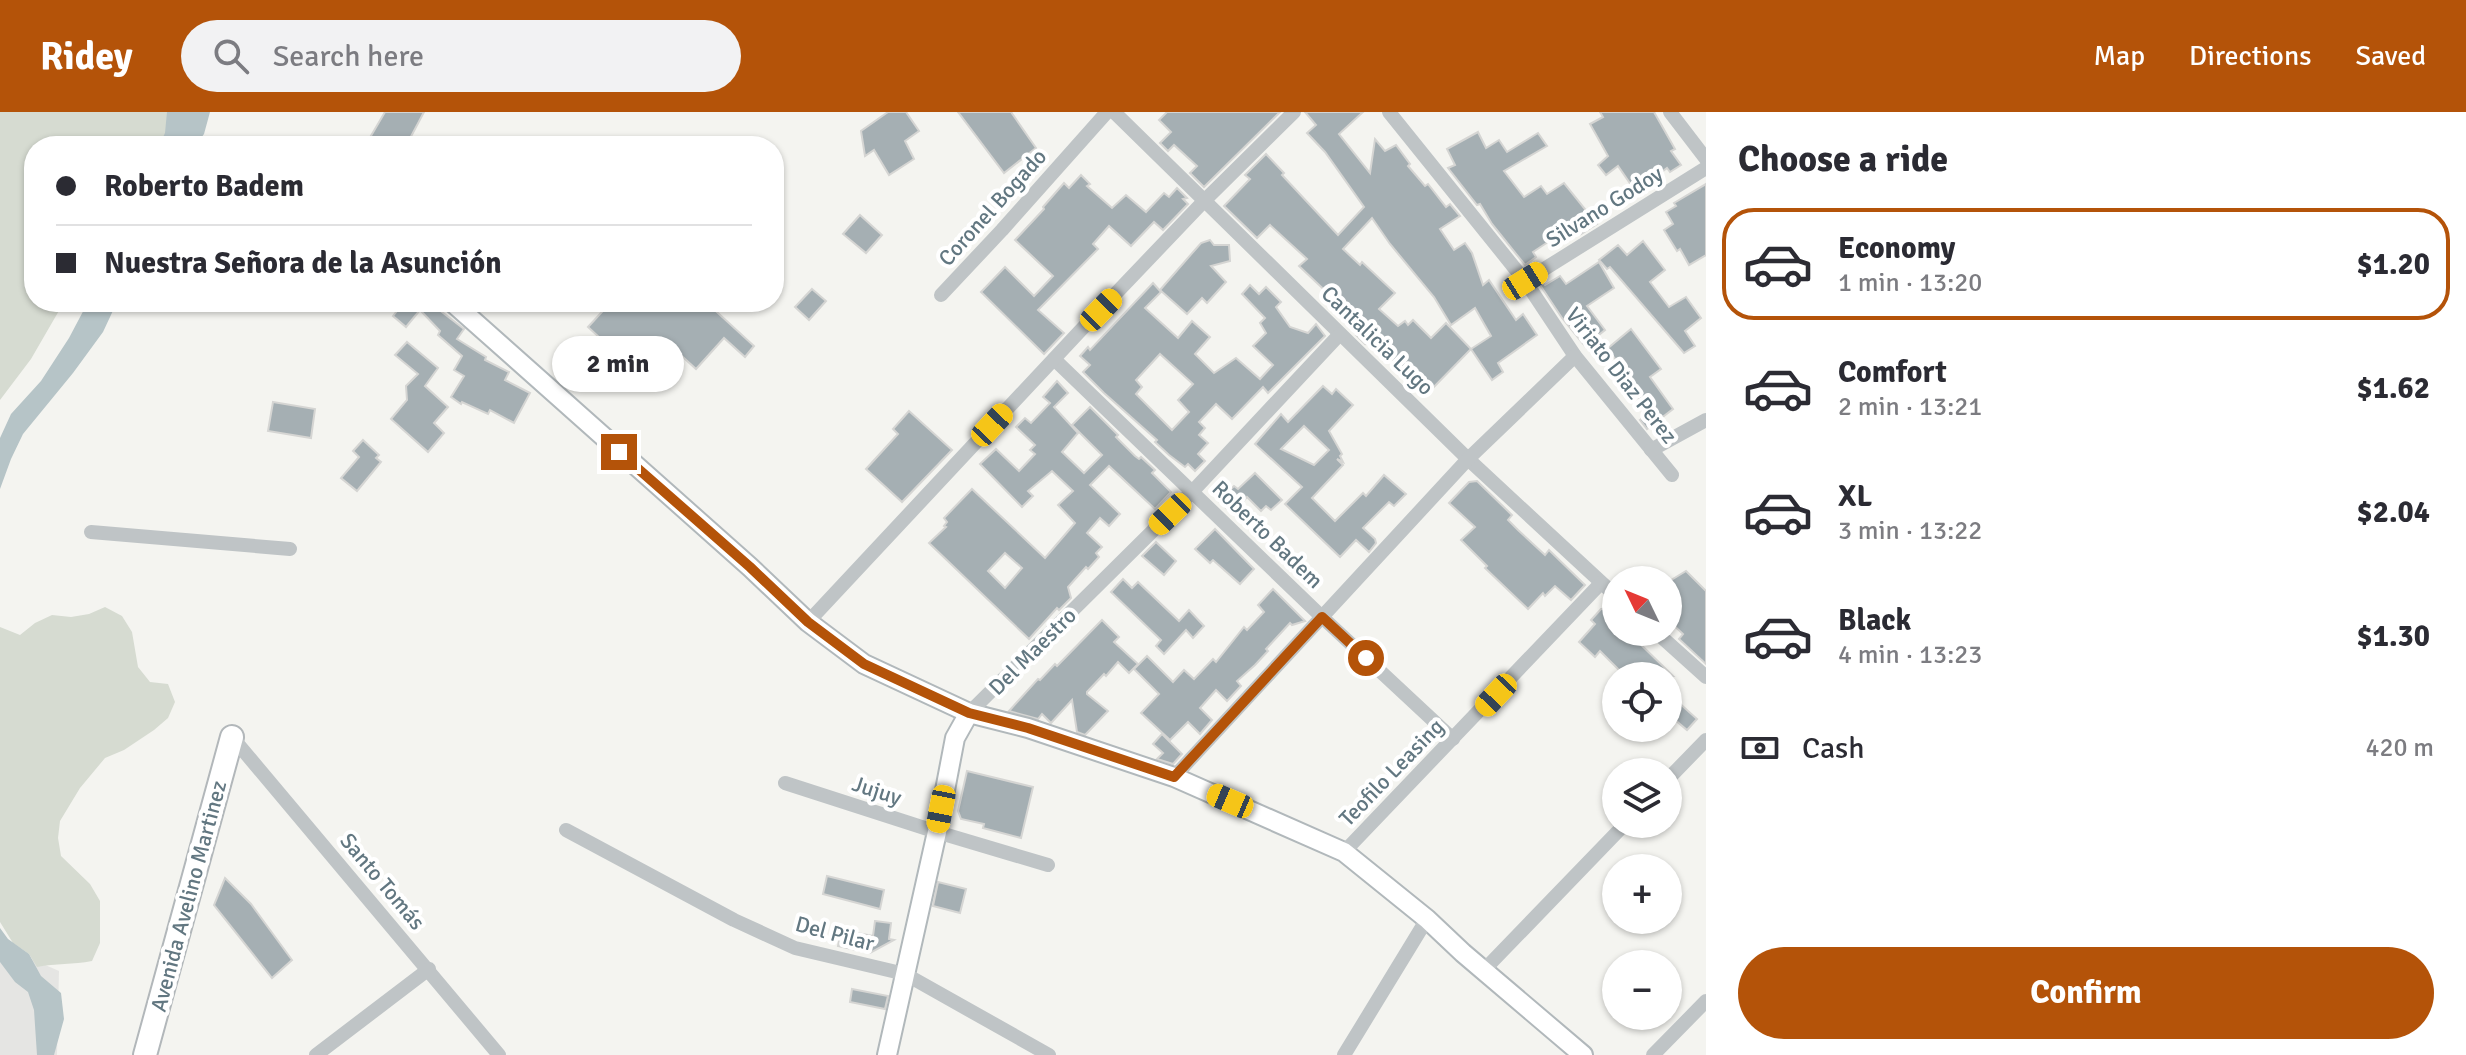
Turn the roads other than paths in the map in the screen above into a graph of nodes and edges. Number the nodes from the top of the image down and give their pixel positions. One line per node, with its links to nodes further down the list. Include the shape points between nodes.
1 (1107, 112): 10 (street, Coronel Bogado)
2 (1114, 112): 8 (street, Cantalicia Lugo)
3 (1294, 112): 8 (street)
4 (1389, 112): 9 (street, Viriato Diaz Perez)
5 (1670, 112): 6 (street)
6 (1706, 159)
7 (1706, 168): 9 (street, Silvano Godoy)
8 (1204, 201): 12 (street, Cantalicia Lugo); 14 (street)
9 (1525, 281): 13 (street, Viriato Diaz Perez)
10 (941, 295)
11 (463, 312): 24 (street)
12 (1340, 334): 17 (street, Cantalicia Lugo); 19 (street, Del Maestro)
13 (1575, 356): 16 (street, Viriato Diaz Perez); 17 (street)
14 (1054, 359): 19 (street, Roberto Badem); 24 (street)
15 (1706, 420): 16 (street)
16 (1651, 450): 18 (street, Viriato Diaz Perez)
17 (1468, 459): 22 (street, Cantalicia Lugo); 23 (street)
18 (1672, 475)
19 (1192, 492): 23 (street, Roberto Badem); 27 (street, Del Maestro)
20 (91, 532): 21 (street)
21 (290, 549)
22 (1601, 583): 29 (street, Teofilo Leasing)
23 (1322, 617): 29 (street, Roberto Badem); 32 (street)
24 (808, 622): 27 (street, via 864,664)
25 (1672, 646): 26 (street)
26 (1706, 677)
27 (969, 713): 32 (street); 35 (street, Del Maestro, via 955,738)
28 (232, 737): 40 (street, Santo Tomás); 44 (main road, Avenida Avelino Martinez)
29 (1453, 739): 37 (street, Teofilo Leasing)
30 (1706, 740): 31 (street)
31 (1682, 765)
32 (1174, 777): 37 (street)
33 (785, 783): 35 (street, Jujuy)
34 (566, 830): 42 (street, Del Pilar, via 795,948)
35 (937, 832): 38 (street, Jujuy); 42 (street, Del Maestro)
36 (1611, 838): 41 (street)
37 (1344, 852): 39 (street)
38 (1048, 865)
39 (1427, 919): 41 (street); 49 (street)
40 (429, 969): 45 (street); 46 (street, Santo Tomás)
41 (1484, 970): 50 (street)
42 (905, 974): 47 (street, Del Maestro); 48 (street, Del Pilar)
43 (1706, 1001): 51 (street)
44 (145, 1055)
45 (316, 1055)
46 (499, 1055)
47 (887, 1055)
48 (1049, 1055)
49 (1344, 1055)
50 (1583, 1055)
51 (1653, 1055)

